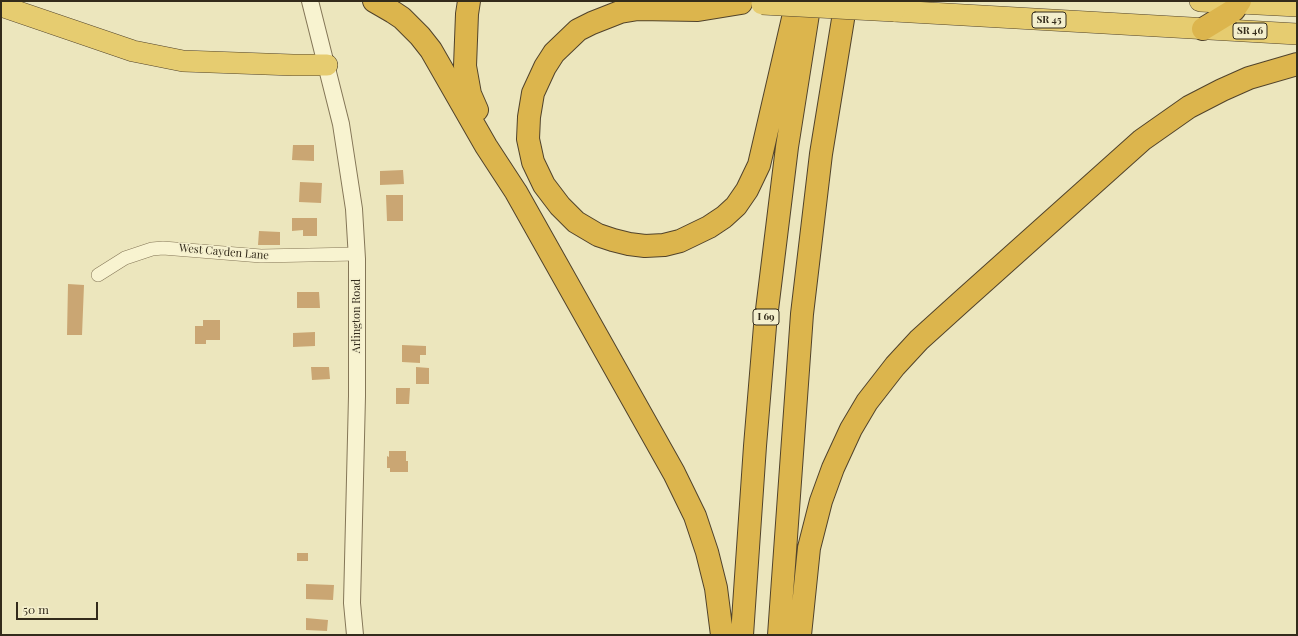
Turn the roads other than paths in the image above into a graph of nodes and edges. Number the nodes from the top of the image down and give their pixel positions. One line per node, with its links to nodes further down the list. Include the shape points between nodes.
1 (374, 1): 19 (highway, via 402,18 431,50 486,146)
2 (469, 1): 19 (highway, via 465,66 470,94)
3 (715, 1): 10 (highway, SR 45)
4 (797, 1): 10 (highway, via 759,165 736,206 710,227 680,241 645,246 598,235 576,222 544,185 533,162 528,139 528,117 533,94 554,53 578,30 620,12 638,9 698,10)
5 (811, 1): 24 (highway, I 69, via 786,147 771,267 759,385)
6 (846, 1): 18 (highway)
7 (863, 1): 18 (highway)
8 (1200, 1): 9 (highway)
9 (1240, 2): 13 (highway); 14 (highway, via 1234,10)
10 (751, 3): 14 (highway, SR 45, bridge)
11 (311, 5): 17 (street, Arlington Road)
12 (1, 6): 17 (highway, via 133,51 183,61)
13 (1297, 6)
14 (1203, 29): 15 (highway, SR 46)
15 (1297, 34)
16 (1297, 64): 26 (highway, via 1249,78 1222,90 1189,107 1142,140 945,316 895,366 867,402 851,429 821,501 809,548)
17 (327, 66): 20 (street, Arlington Road, via 344,139 354,209)
18 (821, 154): 25 (highway, via 802,314)
19 (516, 192): 23 (highway, via 674,473 694,516 716,588)
20 (356, 254): 21 (street, West Cayden Lane, via 261,256 163,248 125,258); 22 (street, Arlington Road, via 357,396 352,603)
21 (98, 275)
22 (355, 635)
23 (722, 635)
24 (742, 635)
25 (779, 635)
26 (800, 635)

